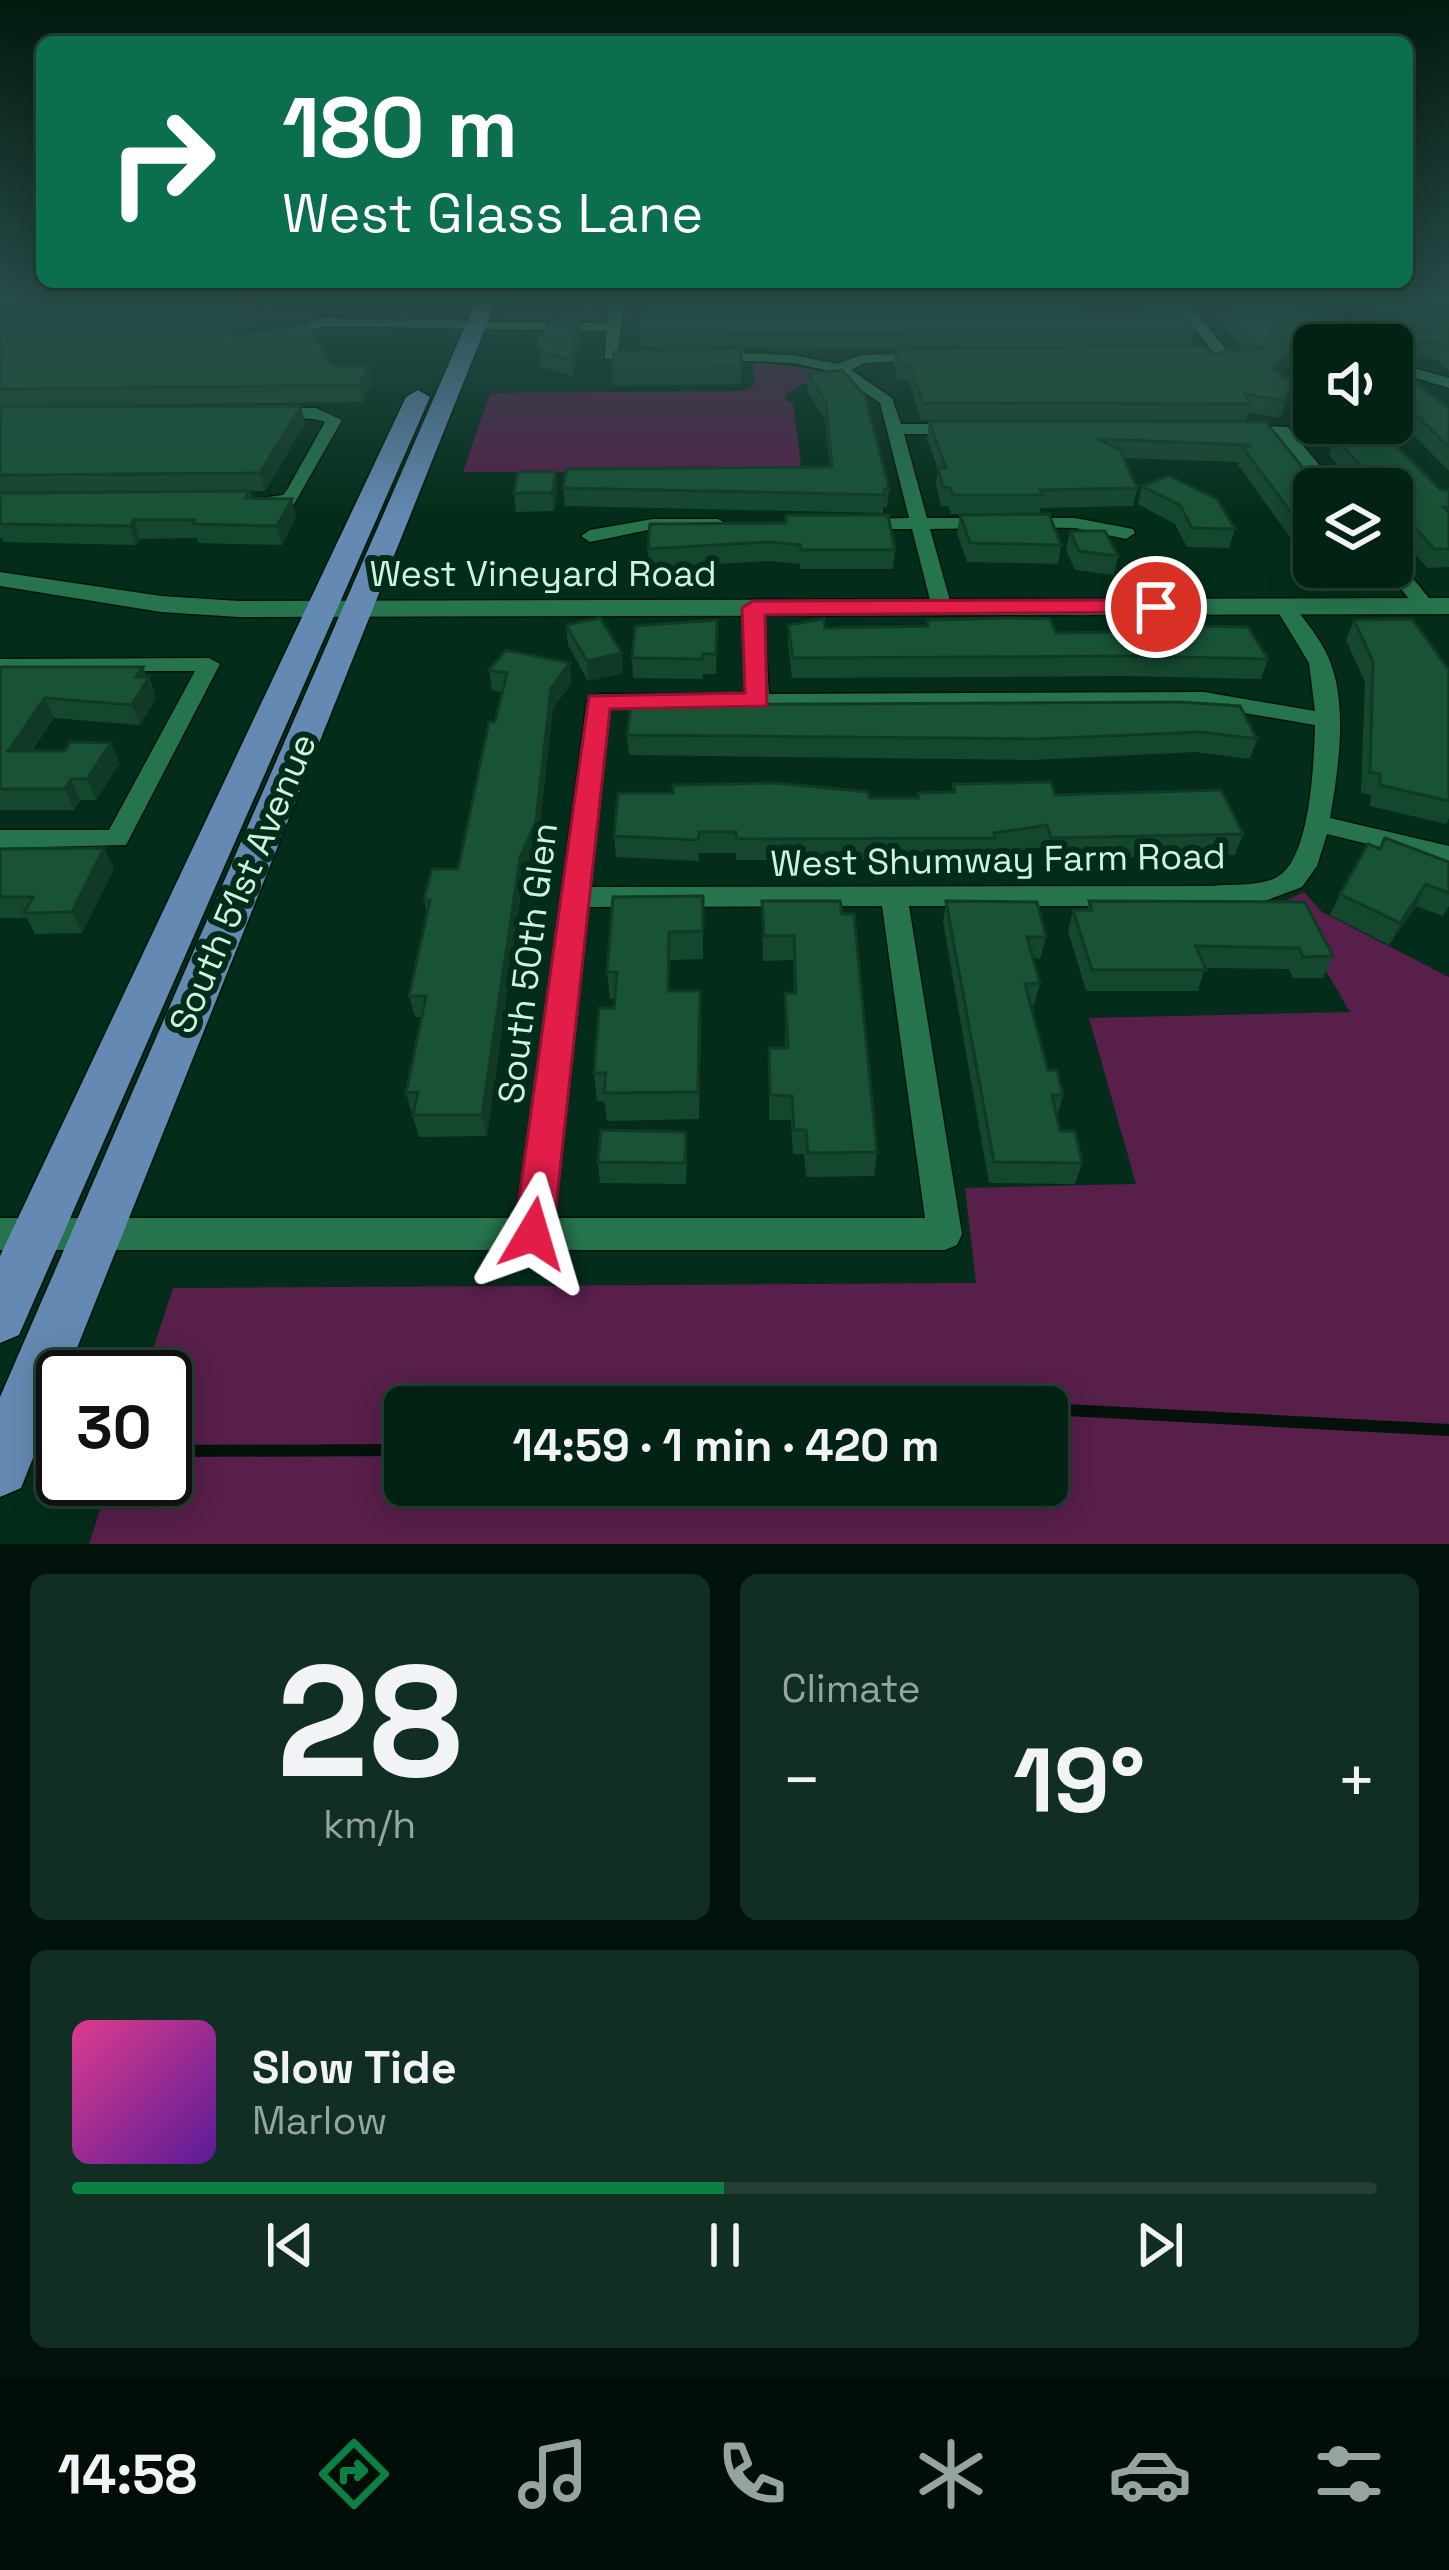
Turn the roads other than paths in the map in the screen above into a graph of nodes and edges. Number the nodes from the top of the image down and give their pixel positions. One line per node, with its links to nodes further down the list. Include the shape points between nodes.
1 (441, 373): 22 (main road, South 51st Avenue)
2 (846, 373): 6 (street, via 887,401)
3 (1416, 373): 4 (street)
4 (1449, 383)
5 (249, 413): 10 (street, via 334,420 288,500)
6 (897, 428): 7 (street); 13 (street)
7 (987, 429)
8 (1214, 430): 9 (street, via 1282,430)
9 (1313, 468)
10 (246, 502)
11 (742, 524): 15 (street, via 653,524)
12 (831, 524): 13 (street)
13 (920, 524): 14 (street, via 1075,523); 21 (street)
14 (1126, 533)
15 (590, 536)
16 (0, 579): 22 (street, West Vineyard Road, via 161,604)
17 (1413, 585): 18 (street)
18 (1437, 606): 19 (street, West Vineyard Road)
19 (1285, 607): 21 (street, West Vineyard Road); 25 (street, West Shumway Farm Road, via 1324,674)
20 (753, 608): 21 (street, West Vineyard Road); 22 (street, West Vineyard Road); 24 (street)
21 (942, 608)
22 (338, 610): 31 (main road, South 51st Avenue); 32 (main road, South 51st Avenue)
23 (0, 664): 27 (street, via 209,664 117,839)
24 (758, 700): 25 (street, via 1204,699); 29 (street, South 50th Glen, via 598,701)
25 (1326, 720): 26 (street, West Shumway Farm Road)
26 (1317, 823): 28 (street); 30 (street, West Shumway Farm Road, via 1310,856 1294,879 1272,890)
27 (0, 839)
28 (1449, 855)
29 (575, 896): 30 (street, West Shumway Farm Road); 33 (street, South 50th Glen)
30 (894, 897): 33 (street, via 945,1234)
31 (97, 1233): 32 (street); 33 (street); 35 (main road, South 51st Avenue)
32 (19, 1234): 34 (main road, South 51st Avenue)
33 (533, 1234)
34 (0, 1316)
35 (0, 1467)

